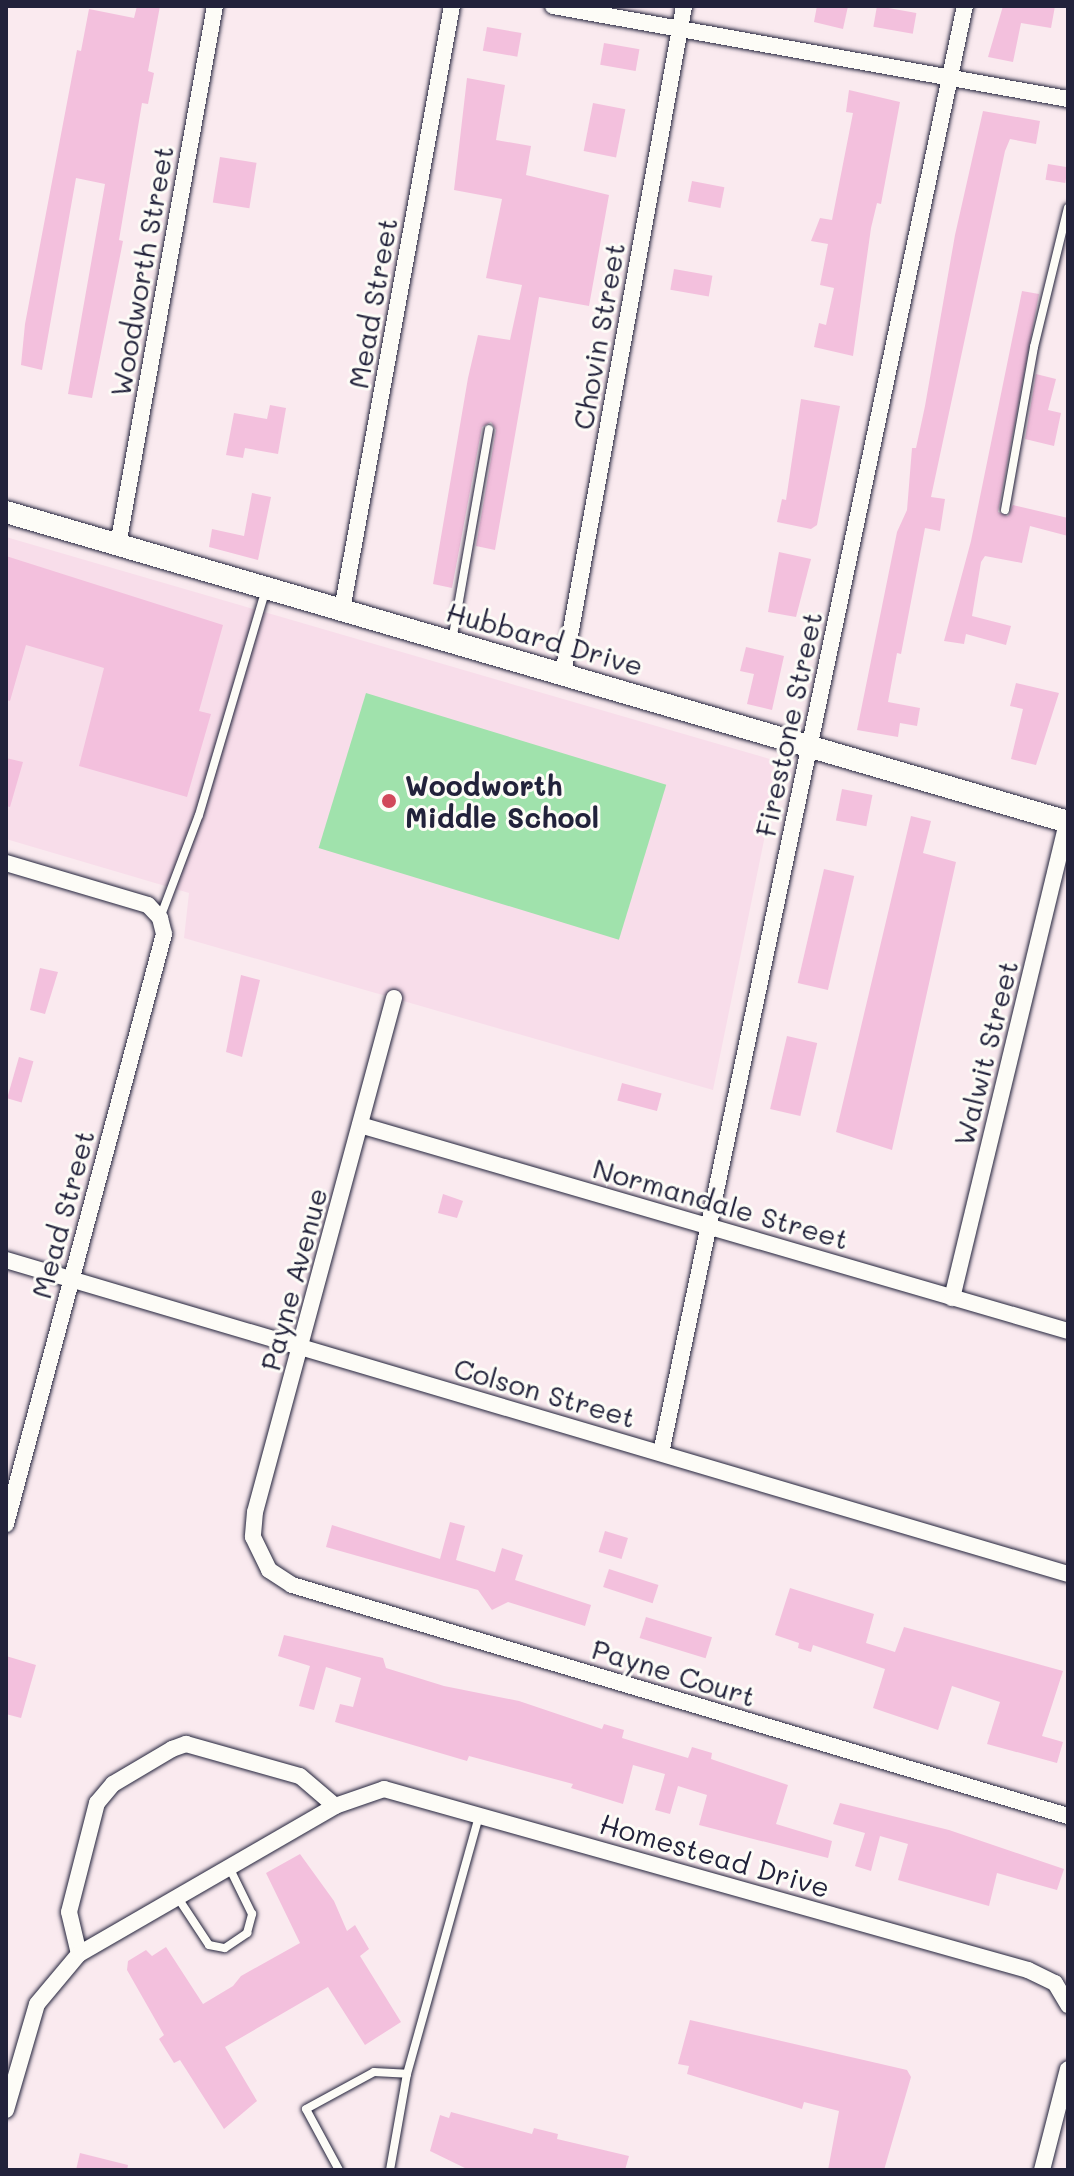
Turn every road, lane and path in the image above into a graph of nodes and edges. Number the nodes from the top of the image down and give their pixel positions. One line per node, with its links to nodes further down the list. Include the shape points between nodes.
1 (215, 6): 13 (street, Woodworth Street)
2 (452, 6): 15 (street, Mead Street)
3 (553, 6): 6 (street)
4 (684, 6): 6 (street, Chovin Street)
5 (965, 6): 7 (street, Firestone Street)
6 (680, 29): 7 (street); 17 (street, Chovin Street)
7 (950, 78): 8 (street); 18 (street, Firestone Street)
8 (1068, 99)
9 (1068, 208): 11 (lane, via 1034,347)
10 (489, 429): 16 (lane)
11 (1005, 510)
12 (6, 512): 13 (street, Hubbard Drive)
13 (118, 545): 14 (street, Hubbard Drive)
14 (266, 588): 15 (street, Hubbard Drive); 21 (lane, via 199,815)
15 (342, 610): 16 (street, Hubbard Drive)
16 (452, 642): 17 (street, Hubbard Drive)
17 (563, 674): 18 (street, Hubbard Drive)
18 (809, 746): 19 (street, Hubbard Drive); 24 (street, Firestone Street)
19 (1068, 821): 27 (street, Walwit Street)
20 (6, 863): 21 (street, via 148,905)
21 (160, 918): 26 (street, Mead Street, via 164,934)
22 (394, 998): 23 (street, Payne Avenue)
23 (360, 1125): 24 (street, Normandale Street); 29 (street, Payne Avenue)
24 (709, 1227): 27 (street, Normandale Street); 30 (street, Firestone Street)
25 (6, 1260): 26 (street, Colson Street)
26 (70, 1280): 29 (street, Colson Street); 31 (street, Mead Street)
27 (952, 1298): 28 (street, Normandale Street)
28 (1068, 1331)
29 (302, 1348): 30 (street, Colson Street); 32 (street, Payne Avenue, via 253,1523 257,1549)
30 (661, 1453): 33 (street, Colson Street)
31 (6, 1524)
32 (269, 1570): 36 (street, Payne Court, via 292,1585)
33 (1068, 1574)
34 (335, 1806): 35 (street, Homestead Drive, via 384,1789); 37 (street, Homestead Drive); 39 (street, via 300,1776 186,1744 172,1749 113,1784 97,1803 69,1912)
35 (479, 1816): 40 (street, Homestead Drive, via 1028,1970 1055,1983); 41 (lane)
36 (1068, 1816)
37 (230, 1869): 38 (street, Homestead Drive); 38 (lane, via 252,1914 247,1933 225,1948 209,1945)
38 (178, 1898): 39 (street, Homestead Drive)
39 (79, 1954): 43 (street, Homestead Drive, via 37,2004)
40 (1068, 2005)
41 (407, 2074): 44 (lane, via 374,2072 306,2109); 45 (lane)
42 (1067, 2074): 46 (street)
43 (6, 2110)
44 (339, 2170)
45 (390, 2170)
46 (1042, 2170)

